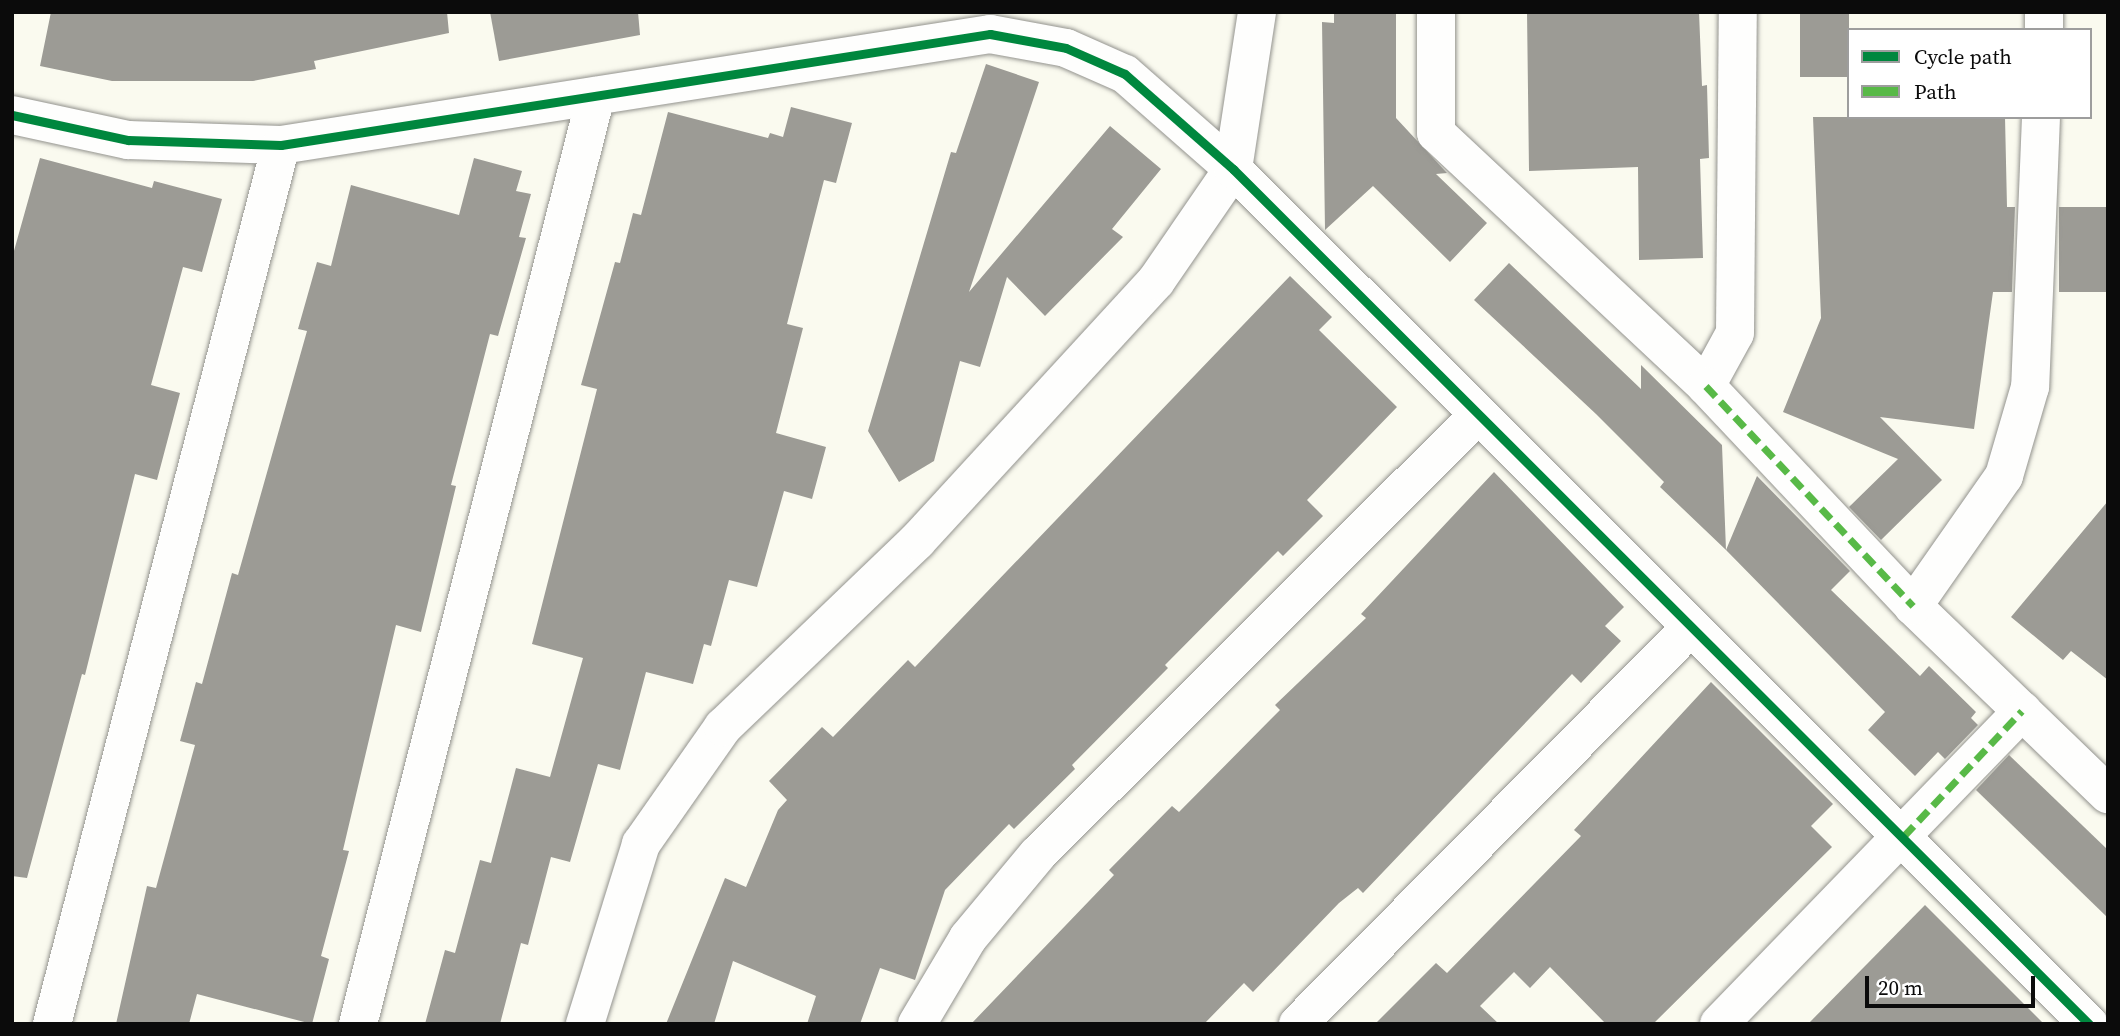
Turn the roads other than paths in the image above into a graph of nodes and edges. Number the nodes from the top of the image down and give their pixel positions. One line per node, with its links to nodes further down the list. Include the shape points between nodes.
1 (1258, 12): 8 (street)
2 (1436, 12): 9 (street, via 1436,133)
3 (1738, 12): 9 (street, via 1735,333)
4 (596, 96): 7 (street); 8 (street, via 990,34 1066,48 1125,74); 17 (street)
5 (12, 115): 7 (street, via 128,140)
6 (2041, 119): 11 (street, via 2031,387 2004,476)
7 (281, 145): 16 (street)
8 (1233, 169): 10 (street); 18 (street, via 1156,281 917,541 723,727 641,844)
9 (1706, 386): 11 (street)
10 (1477, 416): 12 (street); 19 (street, via 1038,854 968,938)
11 (1913, 606): 13 (street)
12 (1691, 628): 15 (street); 20 (street)
13 (2022, 711): 14 (street); 15 (street)
14 (2108, 794)
15 (1904, 836): 21 (street); 22 (street)
16 (52, 1024)
17 (358, 1024)
18 (585, 1024)
19 (916, 1024)
20 (1297, 1024)
21 (1718, 1024)
22 (2089, 1024)

